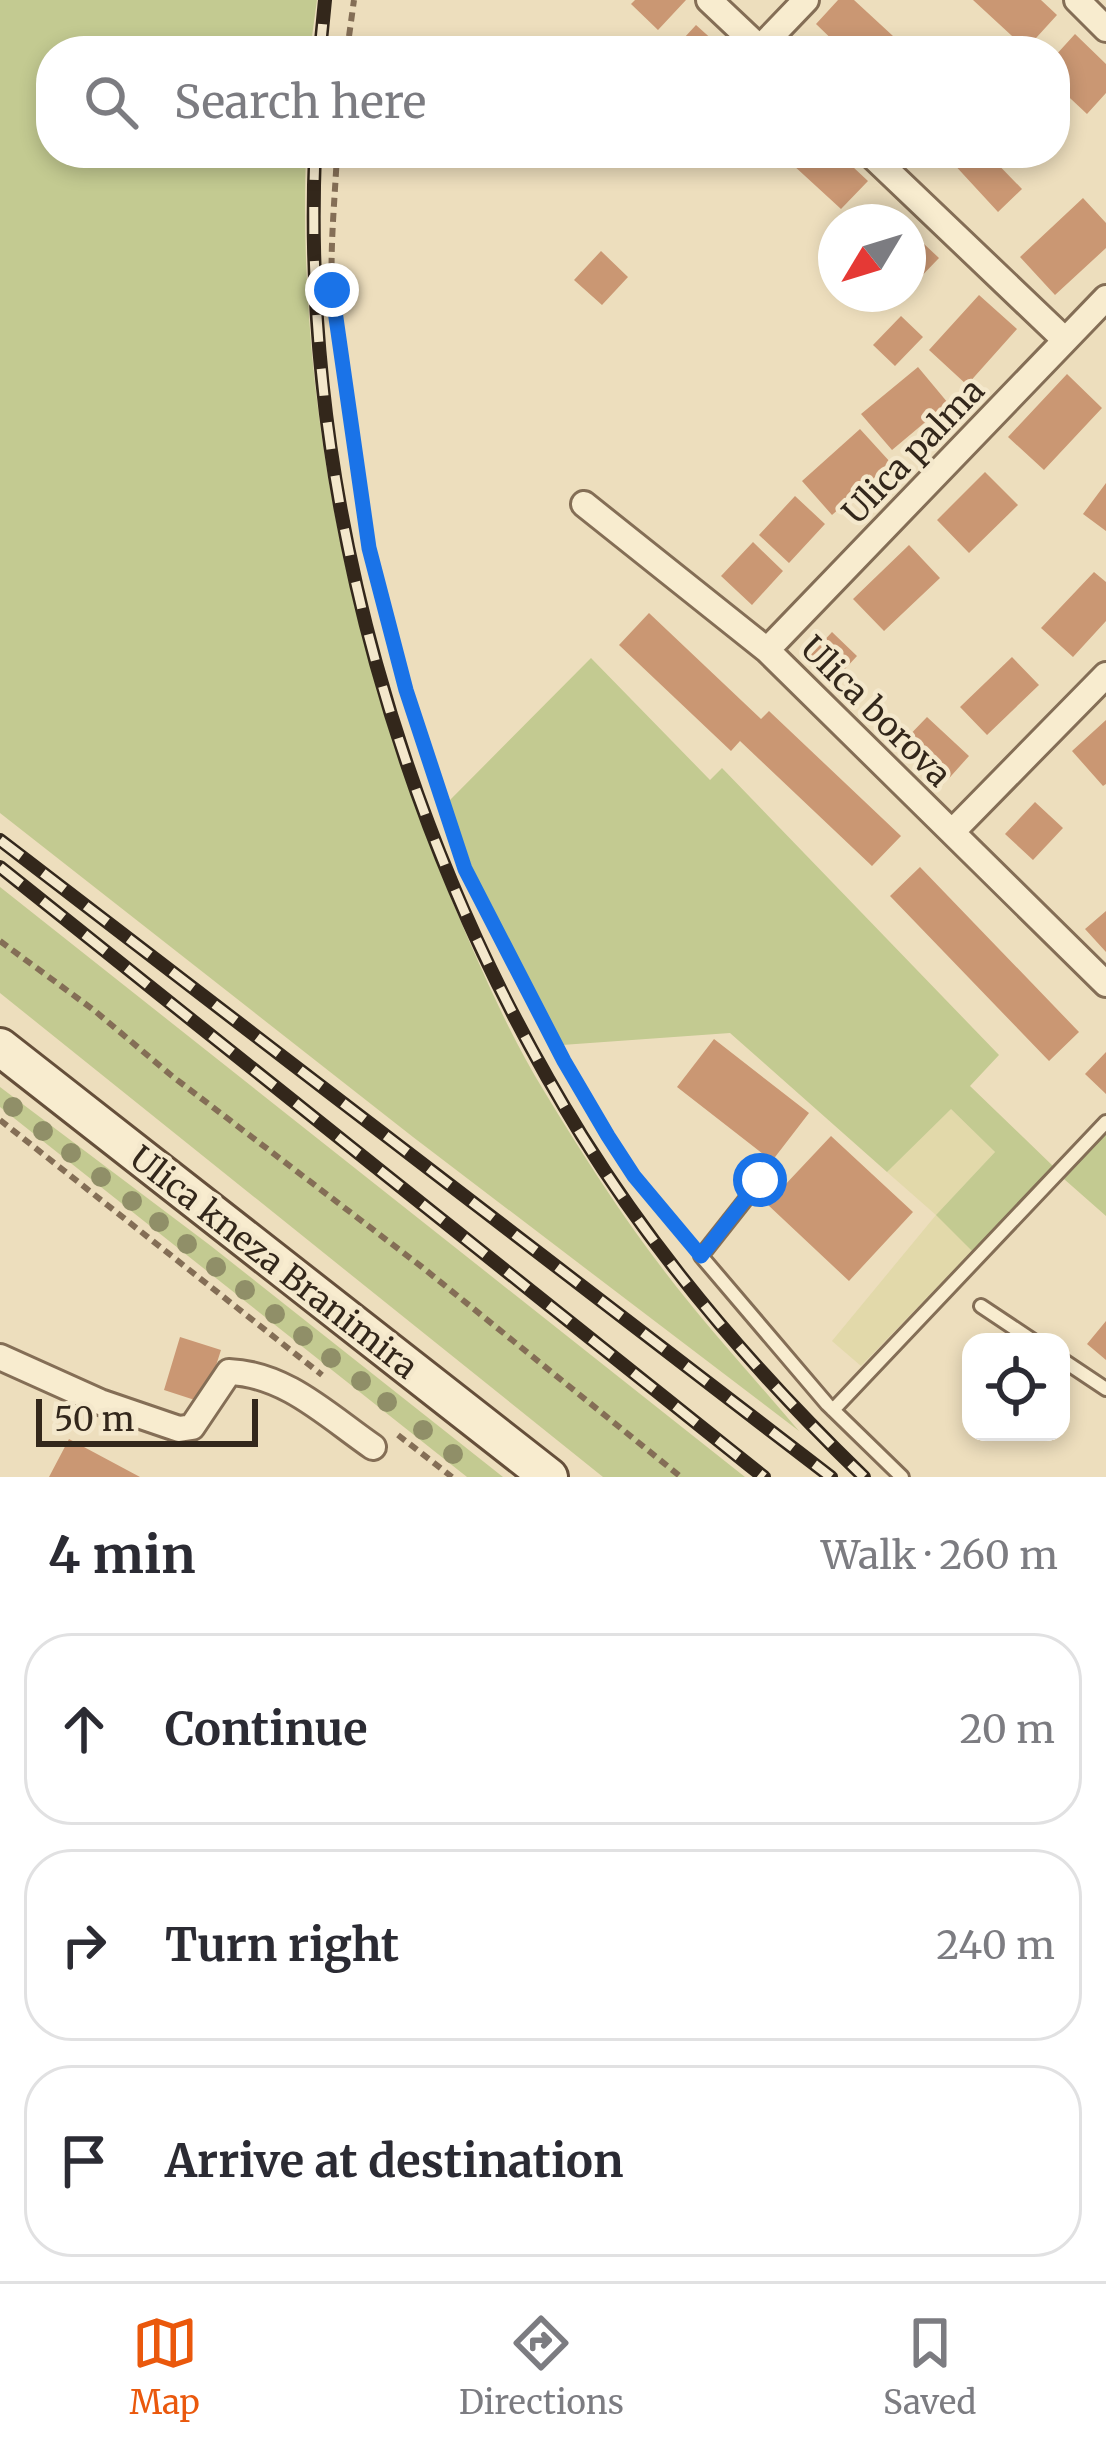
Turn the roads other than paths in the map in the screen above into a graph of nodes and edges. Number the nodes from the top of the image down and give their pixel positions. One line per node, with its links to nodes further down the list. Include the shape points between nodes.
1 (709, 0): 5 (street)
2 (806, 0): 6 (street)
3 (1077, 0): 4 (street)
4 (1106, 29)
5 (746, 36)
6 (774, 36)
7 (885, 168): 9 (street)
8 (1106, 298): 9 (street, Ulica palma)
9 (1066, 340): 11 (street, Ulica palma)
10 (584, 504): 11 (street, Ulica borova)
11 (767, 650): 13 (street, Ulica borova)
12 (1106, 675): 13 (street)
13 (952, 832): 14 (street, Ulica borova)
14 (1106, 984)
15 (0, 1048): 25 (main road, Ulica kneza Branimira)
16 (1106, 1122): 23 (lane)
17 (760, 1180): 23 (lane, via 701,1256)
18 (981, 1306): 19 (lane)
19 (1022, 1333)
20 (0, 1357): 24 (street, via 179,1429 192,1427 229,1372 248,1372)
21 (1070, 1365): 22 (lane)
22 (1106, 1389)
23 (833, 1410): 26 (lane)
24 (380, 1437)
25 (549, 1477)
26 (902, 1477)

